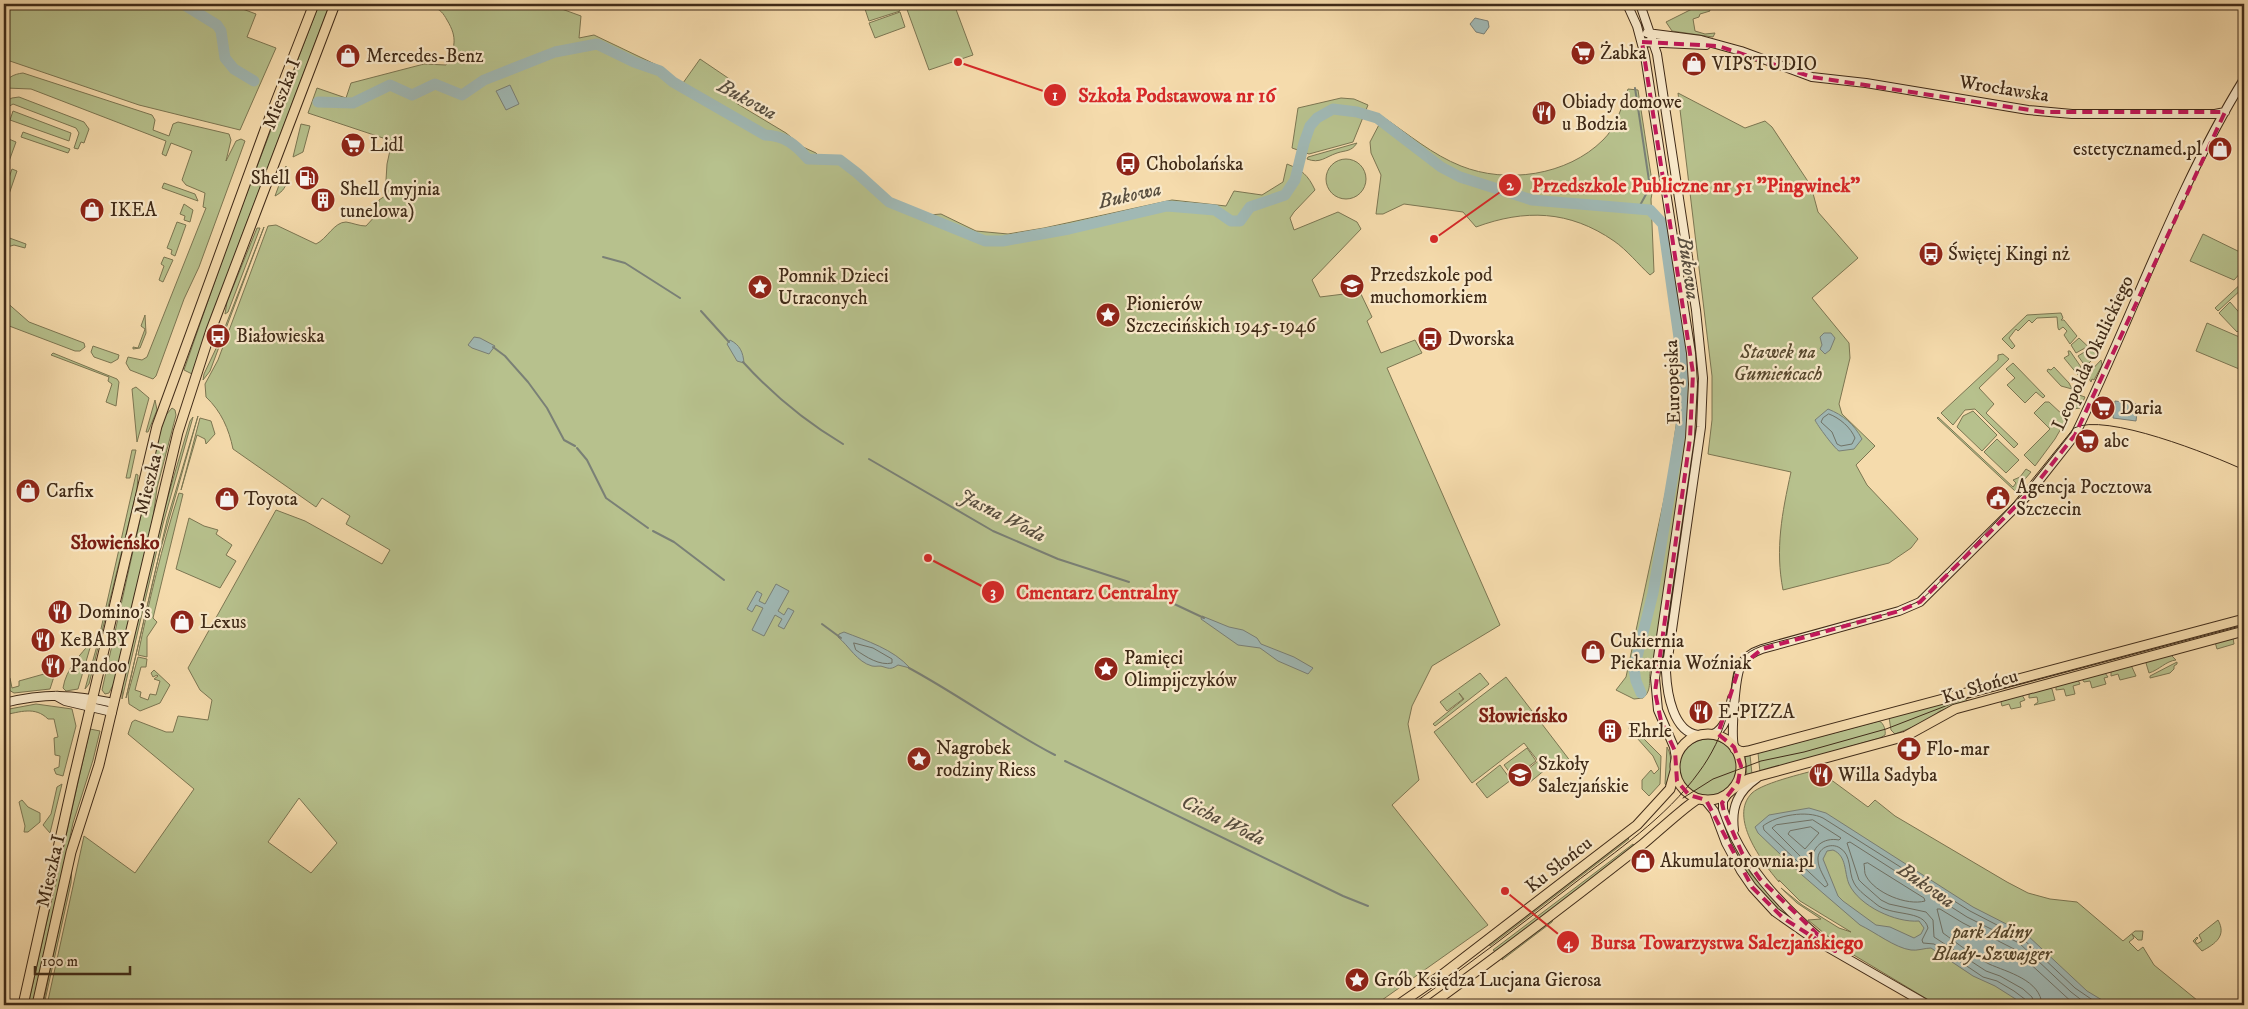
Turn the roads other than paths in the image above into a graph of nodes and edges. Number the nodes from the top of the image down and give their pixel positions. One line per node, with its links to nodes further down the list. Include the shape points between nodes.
1 (314, 4): 16 (main road, Mieszka I, via 159,418)
2 (335, 4): 17 (main road, Mieszka I, via 280,143 189,397 169,466)
3 (1627, 4): 6 (main road, Europejska)
4 (1640, 4): 5 (main road, Europejska)
5 (1651, 33): 6 (main road); 8 (main road, Europejska); 9 (main road)
6 (1640, 34): 7 (main road, Europejska)
7 (1642, 42): 8 (main road); 21 (main road, Europejska, via 1693,373 1690,438 1655,678 1658,710)
8 (1654, 43): 9 (main road); 19 (main road, Europejska, via 1696,310 1703,378 1701,427 1667,660 1667,683 1673,708 1688,733)
9 (1718, 46): 11 (main road, Wrocławska, via 1812,77 2051,113 2208,115)
10 (2244, 79): 11 (main road, Leopolda Okulickiego)
11 (2225, 112): 14 (main road, Leopolda Okulickiego, via 2190,180 2075,435 2029,493 1920,602 1899,612 1756,651 1741,665)
12 (2244, 618): 20 (main road, Ku Słońcu, via 1748,752)
13 (2244, 631): 23 (main road, Ku Słońcu, via 1962,707 1941,715 1906,736)
14 (1736, 684): 18 (main road, Leopolda Okulickiego, via 1723,726); 20 (main road, Leopolda Okulickiego, via 1732,737)
15 (4, 703): 16 (main road, via 37,696 56,696 65,701)
16 (92, 703): 17 (main road); 28 (main road, Mieszka I)
17 (113, 708): 29 (main road, Mieszka I, via 99,765 71,852)
18 (1713, 734): 19 (main road); 20 (main road, via 1724,738)
19 (1698, 736): 21 (main road, via 1684,744)
20 (1735, 748): 24 (main road, via 1741,768)
21 (1676, 758): 22 (main road)
22 (1675, 771): 25 (main road, via 1682,788); 30 (main road, Ku Słońcu, via 1670,789 1637,824 1483,944)
23 (1764, 774): 24 (main road, Ku Słońcu, via 1744,780); 26 (main road, via 1736,799 1733,818)
24 (1731, 791): 25 (main road, via 1715,800); 26 (main road, via 1724,800 1723,809)
25 (1702, 800): 27 (main road, via 1712,807 1733,856 1752,887 1782,918); 31 (main road, Ku Słońcu, via 1690,802 1619,863)
26 (1737, 841): 27 (main road, via 1768,888)
27 (1835, 951): 32 (main road)
28 (23, 1005)
29 (37, 1005)
30 (1398, 1005)
31 (1430, 1005)
32 (1928, 1005)

